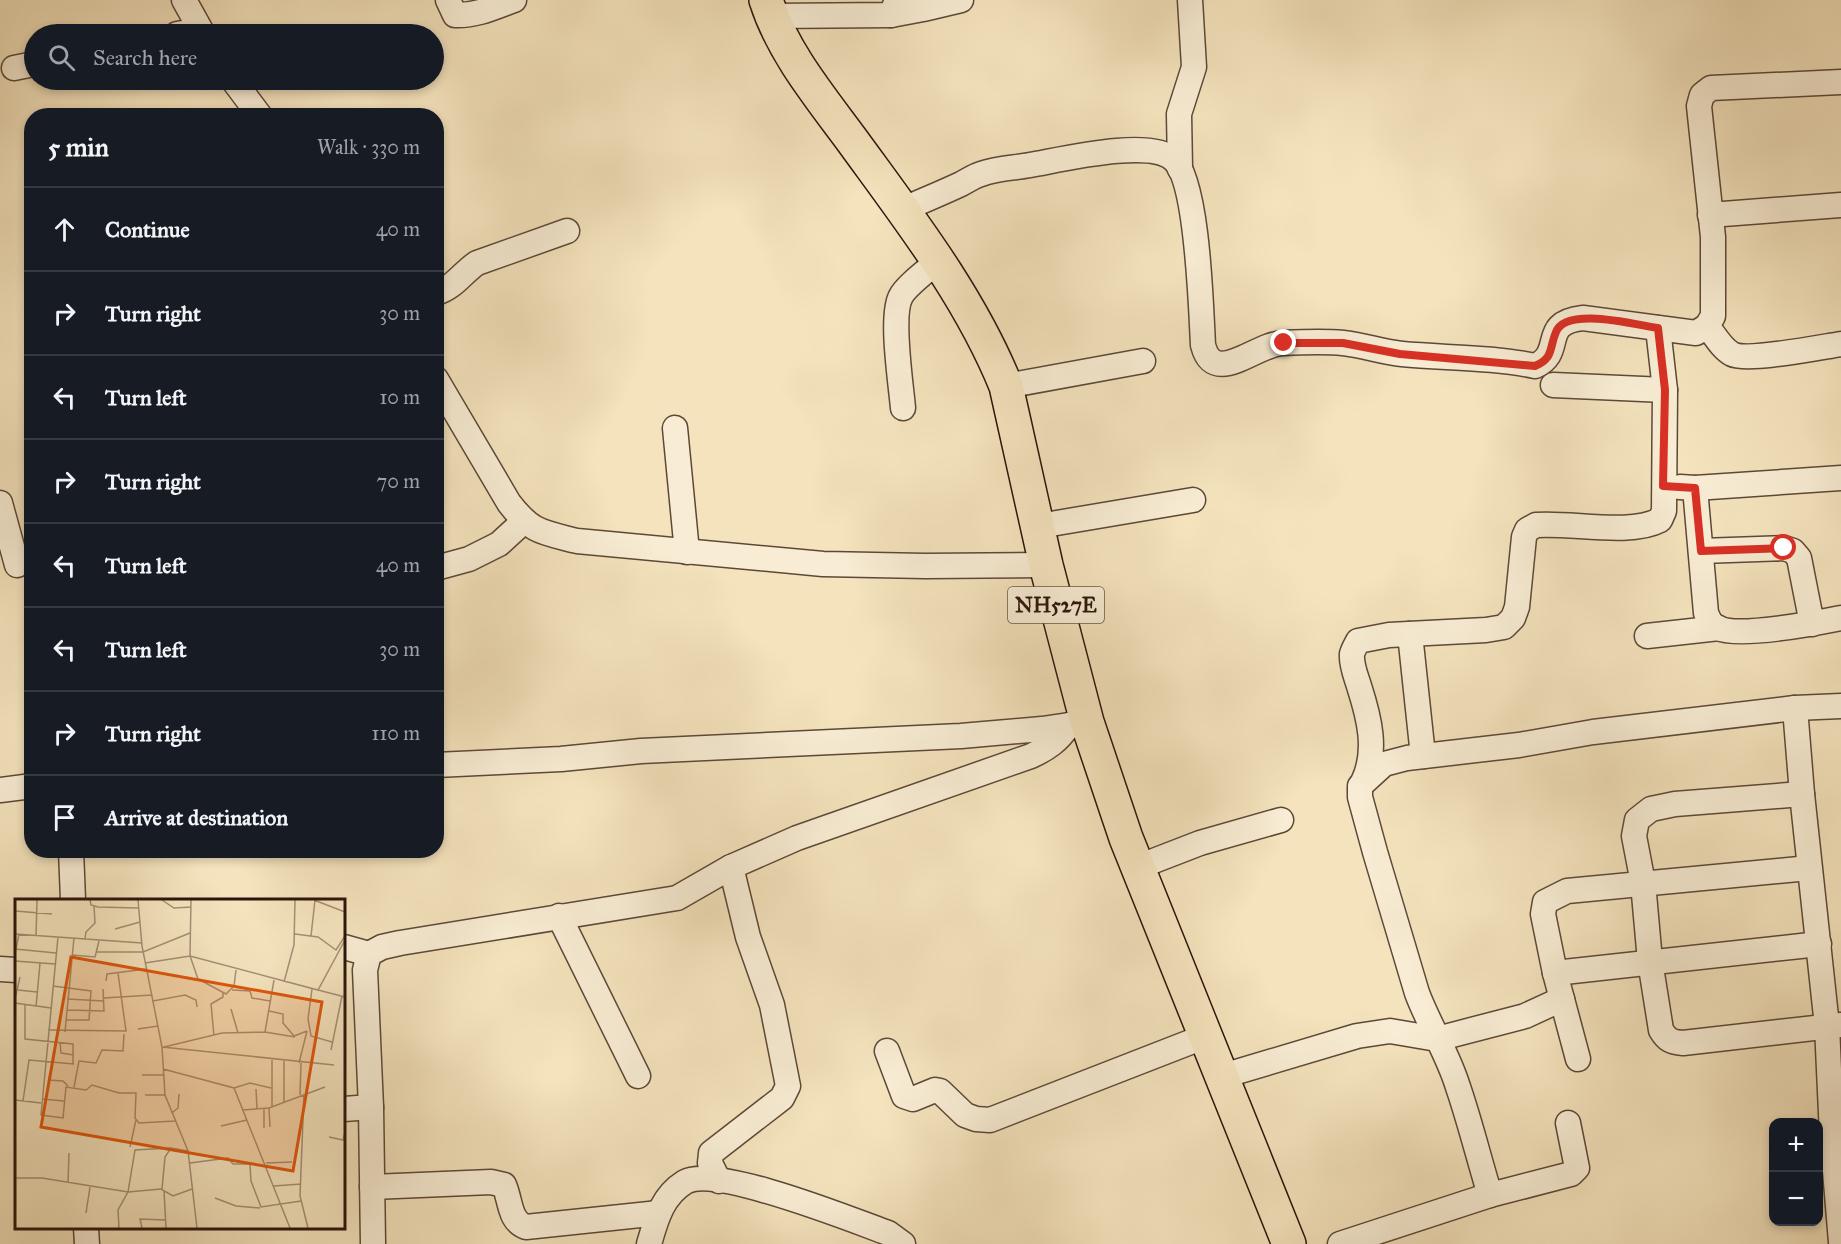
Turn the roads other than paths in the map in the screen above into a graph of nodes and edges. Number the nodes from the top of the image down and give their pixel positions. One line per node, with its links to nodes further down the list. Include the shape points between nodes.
1 (184, 0): 8 (street)
2 (448, 0): 3 (street, via 455,15 465,16)
3 (514, 0)
4 (961, 0): 6 (street, via 933,7)
5 (1190, 0): 12 (street, via 1194,67 1179,114)
6 (894, 7): 7 (street)
7 (768, 8): 14 (highway, NH527E, via 804,75)
8 (191, 24)
9 (1841, 82): 15 (street, via 1711,88 1702,95 1700,128)
10 (240, 90): 11 (street)
11 (254, 108)
12 (1180, 169): 14 (street, via 1172,158 1153,151 1072,156 979,174); 20 (street, via 1198,257 1203,345 1213,364 1223,365 1272,344 1336,342 1400,354 1535,366 1544,362 1556,330 1570,319)
13 (1841, 205): 15 (street)
14 (902, 210): 17 (highway, NH527E)
15 (1710, 215): 19 (street, via 1713,316)
16 (567, 231): 18 (street, via 477,263 456,283)
17 (938, 261): 24 (highway, NH527E, via 982,332); 27 (street, via 902,294 897,305)
18 (444, 288)
19 (1707, 326): 20 (street, via 1696,333); 21 (street, via 1737,356)
20 (1658, 328): 25 (street)
21 (1841, 345)
22 (1143, 361): 24 (street)
23 (1553, 385): 25 (street)
24 (1006, 386): 35 (highway, NH527E)
25 (1665, 390): 30 (street)
26 (444, 393): 34 (street)
27 (903, 408)
28 (675, 428): 37 (street)
29 (1841, 478): 31 (street)
30 (1663, 486): 31 (street); 44 (street, via 1664,511 1660,520 1651,525 1548,524 1527,530 1517,607 1504,627)
31 (1695, 488): 36 (street)
32 (1194, 500): 35 (street)
33 (0, 503): 39 (street)
34 (523, 522): 37 (street, via 540,532 577,541); 40 (street, via 499,544)
35 (1038, 526): 38 (highway, NH527E)
36 (1701, 551): 42 (street, via 1793,551 1799,558); 43 (street, via 1706,613)
37 (687, 552): 38 (street, via 823,564)
38 (1046, 565): 48 (highway, NH527E)
39 (16, 566)
40 (444, 566)
41 (1841, 618): 42 (street)
42 (1812, 624): 43 (street, via 1756,630)
43 (1719, 628): 45 (street)
44 (1410, 634): 49 (street); 51 (street, via 1358,641 1352,652 1367,711 1371,746 1370,768)
45 (1647, 636)
46 (1841, 706): 47 (street)
47 (1795, 708): 49 (street); 54 (street)
48 (1078, 724): 50 (street, via 961,736); 57 (street, via 1050,747 1031,756 797,838); 58 (highway, NH527E)
49 (1423, 756): 51 (street, via 1384,764)
50 (444, 765)
51 (1360, 786): 73 (street, via 1369,830 1417,993)
52 (24, 787): 53 (street)
53 (0, 790)
54 (1802, 794): 59 (street); 60 (street, via 1651,809 1637,820 1634,836)
55 (1281, 820): 58 (street, via 1200,843)
56 (71, 858): 61 (street)
57 (731, 867): 62 (street, via 677,898); 81 (street, via 748,937 772,1005 788,1086 782,1098 711,1153 710,1163)
58 (1138, 867): 72 (highway, NH527E)
59 (1809, 868): 60 (street); 63 (street)
60 (1643, 883): 66 (street); 69 (street, via 1567,891 1545,902 1543,914)
61 (73, 899)
62 (559, 915): 65 (street, via 391,945); 76 (street)
63 (1819, 944): 66 (street); 71 (street)
64 (345, 947): 65 (street)
65 (369, 954): 78 (street, via 365,970)
66 (1650, 961): 69 (street); 71 (street, via 1661,1030 1673,1042)
67 (0, 969): 68 (street)
68 (15, 970)
69 (1555, 973): 70 (street)
70 (1562, 999): 73 (street, via 1525,1016); 75 (street)
71 (1834, 1026): 86 (street, via 1832,1135)
72 (1206, 1036): 74 (street, via 990,1120 965,1115 940,1091 913,1099 904,1096); 77 (highway, NH527E)
73 (1437, 1039): 77 (street, via 1390,1031 1357,1036); 83 (street, via 1458,1087)
74 (887, 1051)
75 (1578, 1059)
76 (638, 1076)
77 (1223, 1076): 91 (highway, NH527E)
78 (371, 1107): 79 (street); 82 (street)
79 (345, 1109)
80 (1568, 1123): 83 (street, via 1577,1168 1570,1174)
81 (718, 1181): 84 (street, via 696,1178 684,1183); 90 (street, via 770,1190 888,1233)
82 (372, 1187): 84 (street, via 491,1182 504,1185 514,1218 526,1227); 88 (street)
83 (1490, 1195): 92 (street)
84 (658, 1213): 89 (street)
85 (86, 1229): 87 (street)
86 (1841, 1242)
87 (87, 1244)
88 (373, 1244)
89 (649, 1244)
90 (903, 1244)
91 (1289, 1244)
92 (1340, 1244)

